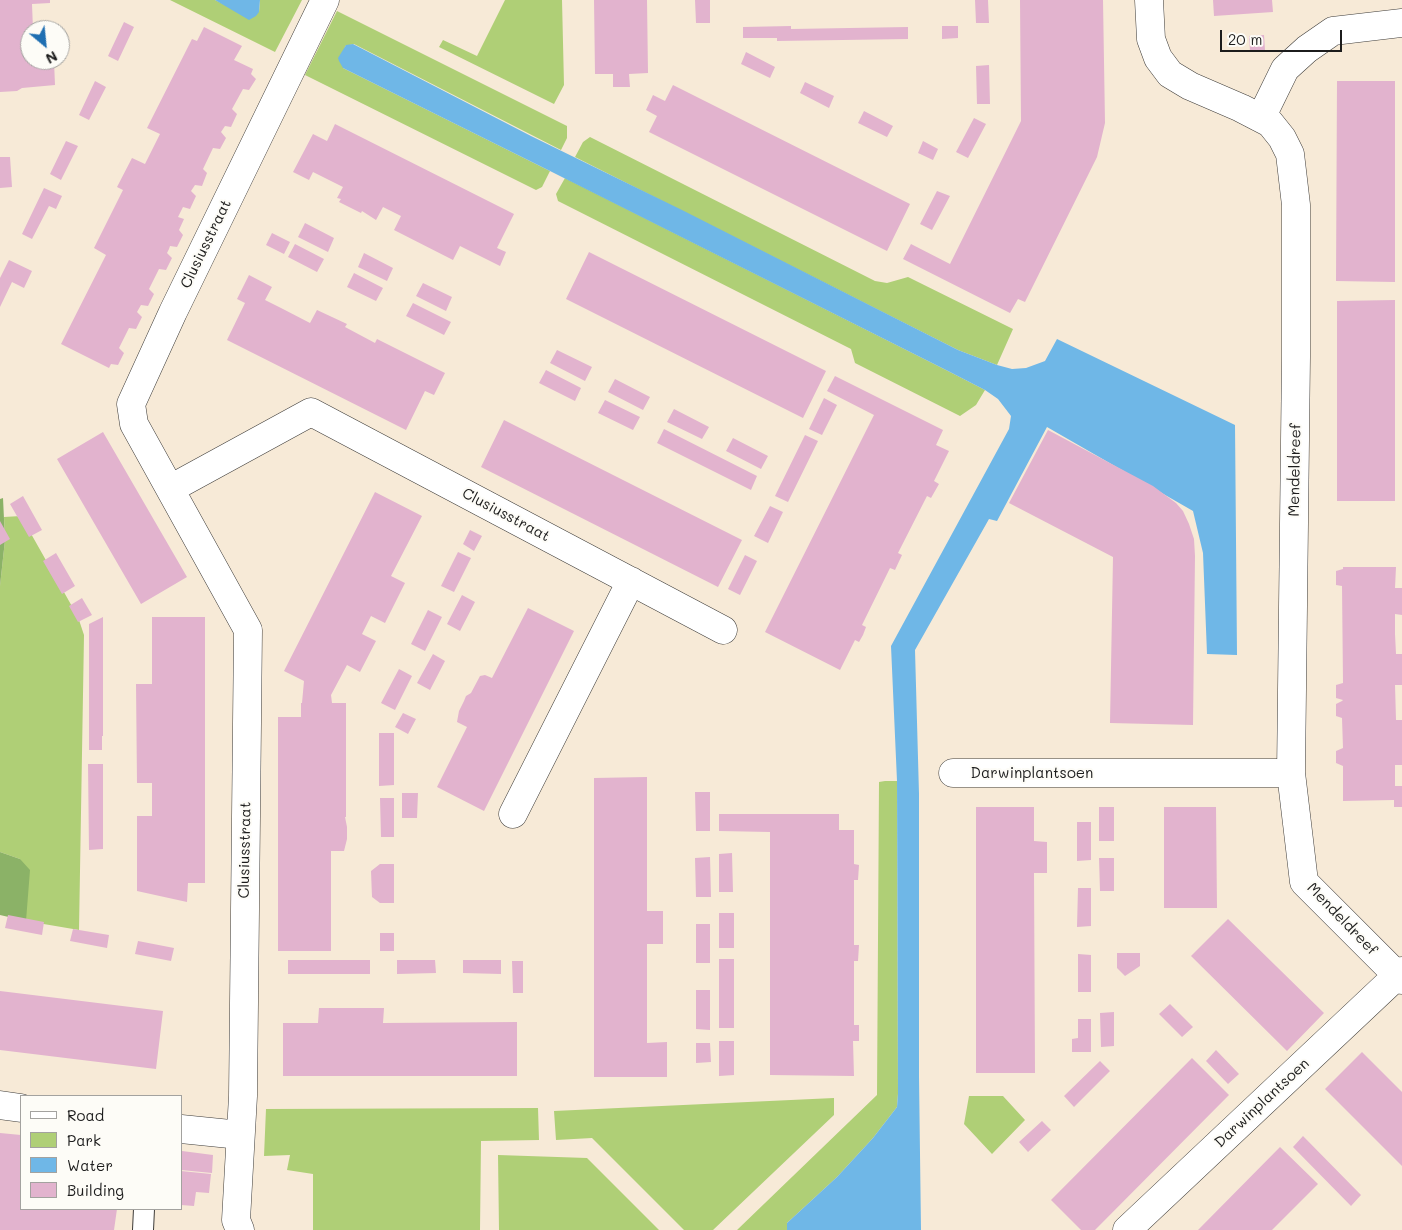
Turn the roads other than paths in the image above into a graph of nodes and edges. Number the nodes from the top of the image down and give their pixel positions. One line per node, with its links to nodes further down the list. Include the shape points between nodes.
1 (325, 0): 5 (street, Clusiusstraat, via 131,404 134,424)
2 (1149, 0): 4 (street, Mendeldreef, via 1151,38 1158,58 1170,74)
3 (1402, 23): 4 (street, via 1333,31 1286,68)
4 (1261, 118): 9 (street, Mendeldreef, via 1270,123 1290,154 1296,205)
5 (170, 488): 6 (street, Clusiusstraat, via 311,412); 15 (street, Clusiusstraat, via 248,630)
6 (631, 581): 7 (street, Clusiusstraat); 10 (street)
7 (722, 630)
8 (954, 773): 9 (street, Darwinplantsoen)
9 (1291, 773): 11 (street, Mendeldreef, via 1304,882)
10 (513, 814)
11 (1400, 976): 19 (street, Darwinplantsoen)
12 (0, 1105): 13 (street)
13 (20, 1108)
14 (182, 1129): 15 (street)
15 (240, 1135): 18 (street, Clusiusstraat, via 236,1220)
16 (144, 1210): 17 (lane)
17 (143, 1230)
18 (240, 1230)
19 (1128, 1230)

